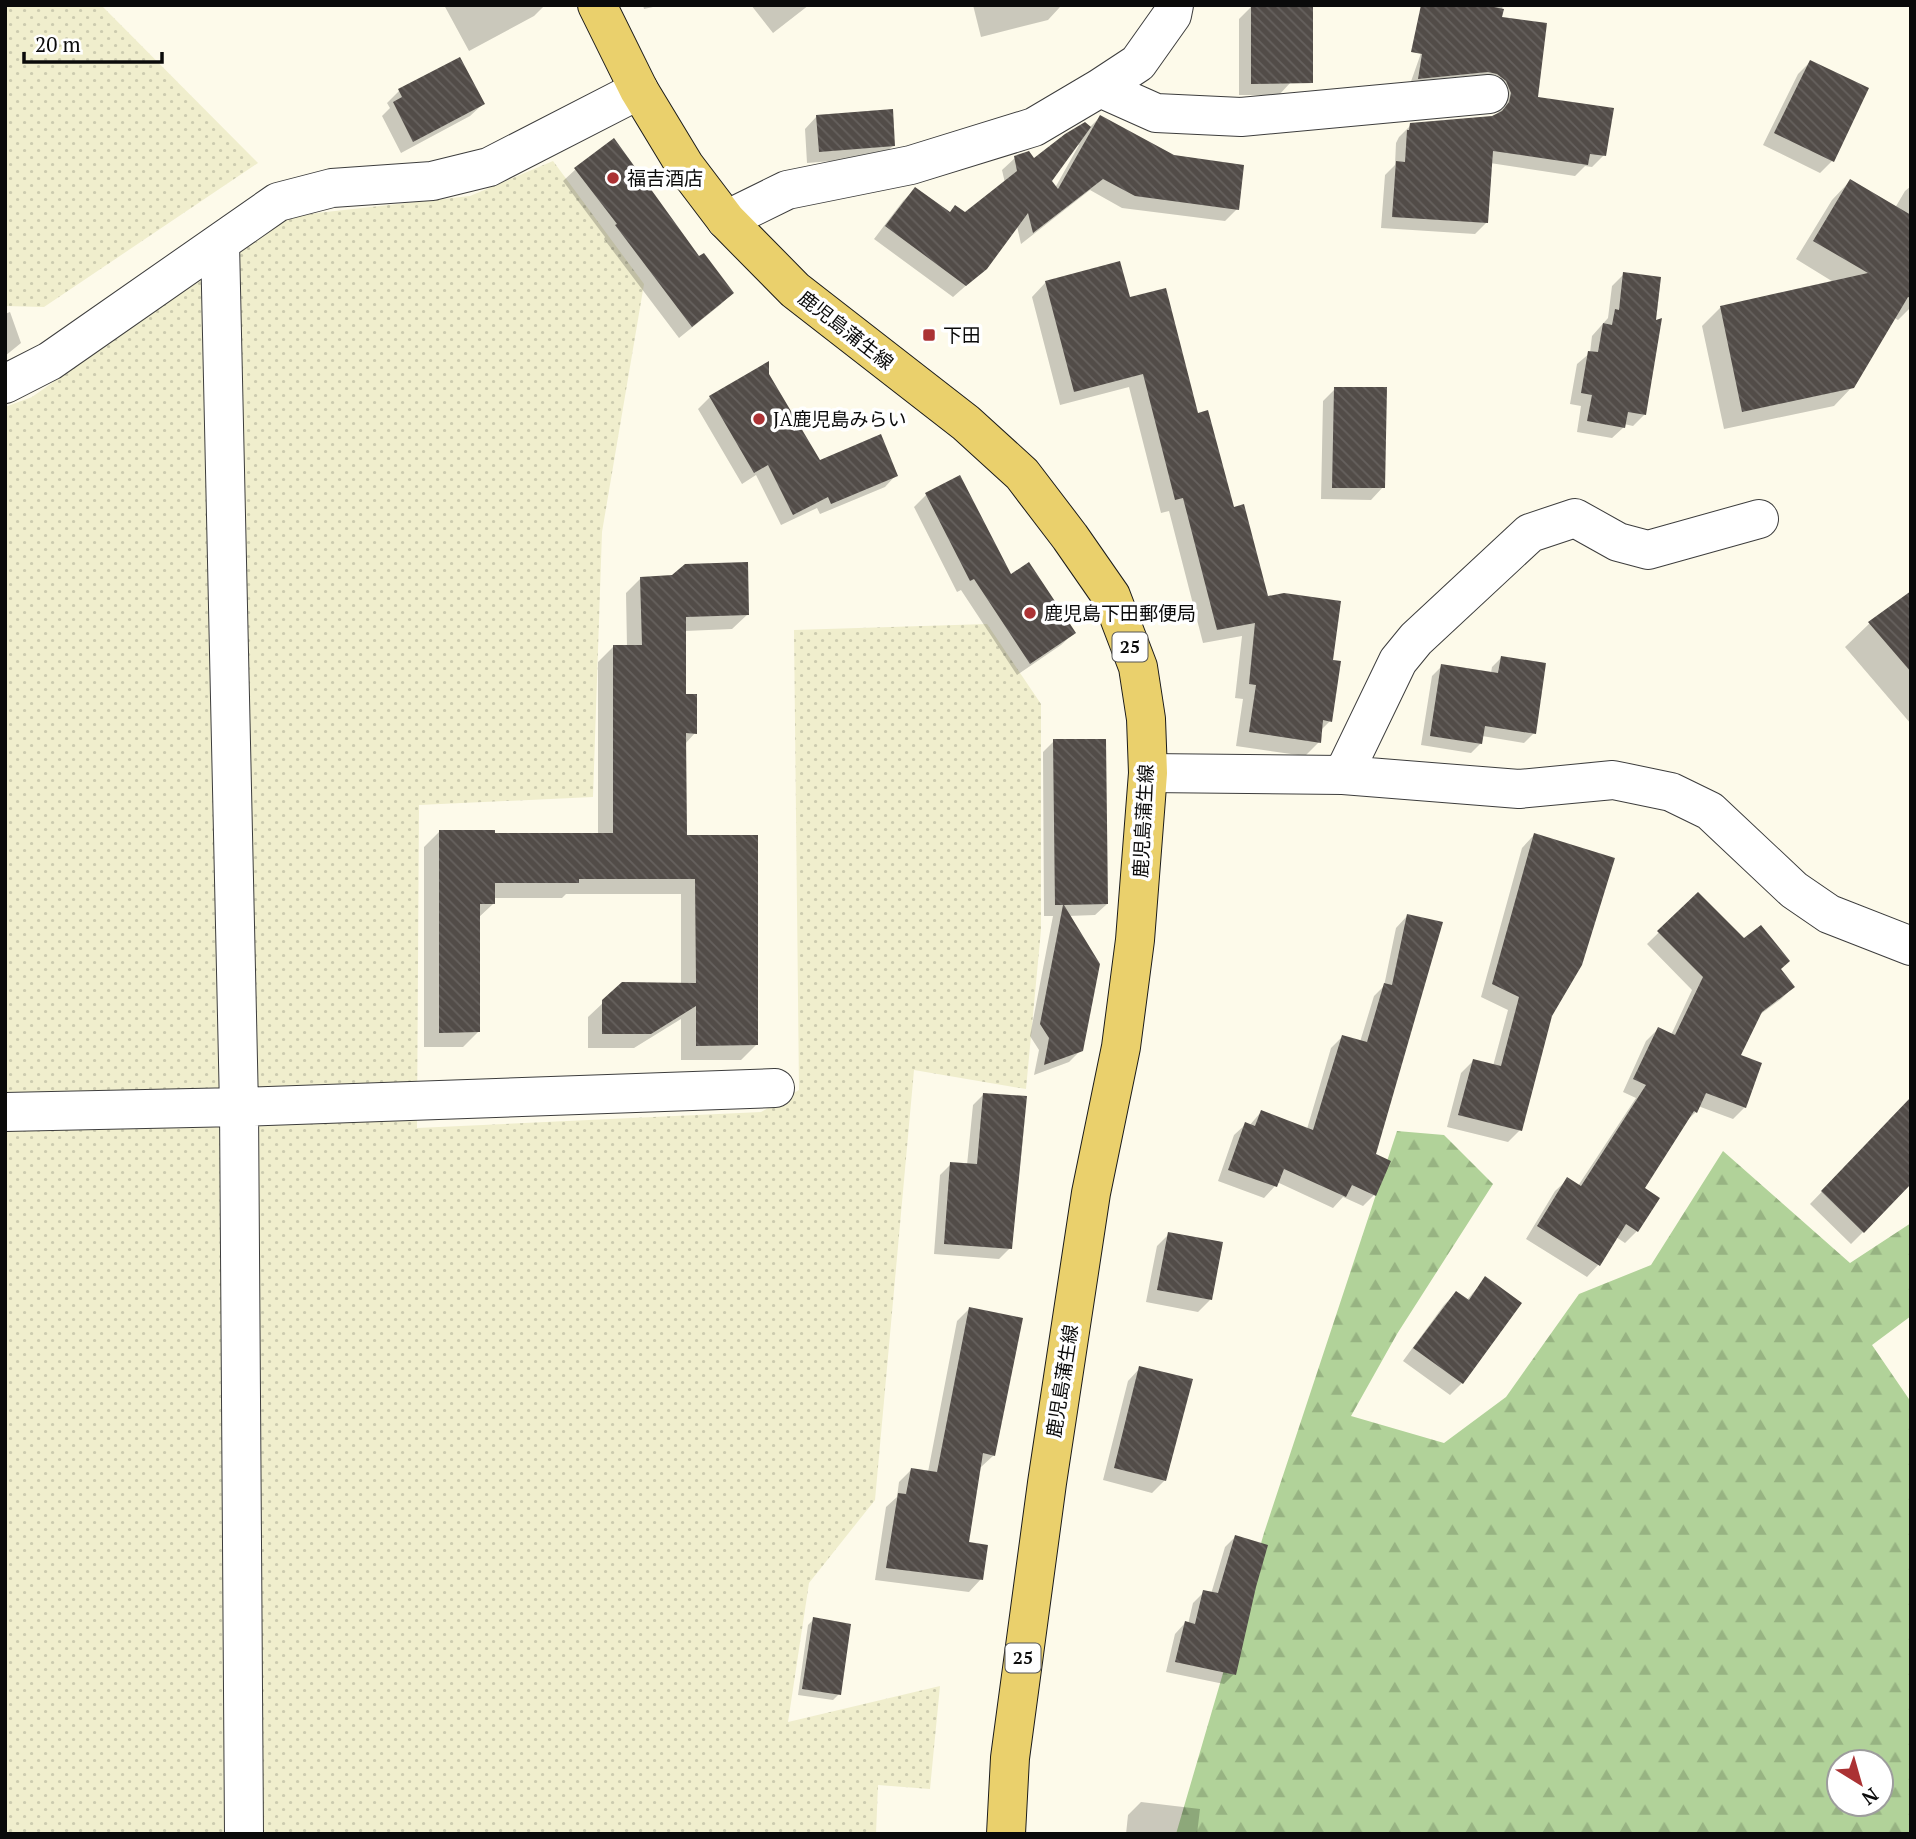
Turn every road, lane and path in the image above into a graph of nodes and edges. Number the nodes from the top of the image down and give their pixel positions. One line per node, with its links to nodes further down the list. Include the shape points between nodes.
1 (597, 5): 4 (main road, 鹿児島蒲生線 / 25)
2 (1174, 5): 3 (street, via 1172,15 1138,63)
3 (1100, 88): 5 (street, via 1156,113 1241,117); 6 (street, via 1034,127 911,165 787,190)
4 (639, 90): 6 (main road, 鹿児島蒲生線 / 25, via 685,166); 7 (street, via 489,167 432,181 332,188 278,202)
5 (1489, 94)
6 (726, 220): 10 (main road, 鹿児島蒲生線 / 25, via 795,290 966,423 1023,474 1111,596 1138,667)
7 (220, 243): 8 (street, via 50,361); 14 (street)
8 (5, 384)
9 (1759, 519): 11 (street, via 1648,550 1618,542 1574,518 1530,533 1416,639 1398,662)
10 (1148, 773): 11 (street); 17 (main road, 鹿児島蒲生線 / 25, via 1121,1047 1091,1193 1047,1483 1010,1758)
11 (1343, 775): 12 (street, via 1519,789 1613,780 1671,792 1710,811 1794,890 1829,914)
12 (1911, 946)
13 (775, 1088): 14 (street)
14 (239, 1107): 15 (street); 16 (street)
15 (5, 1112)
16 (244, 1834)
17 (1006, 1834)

